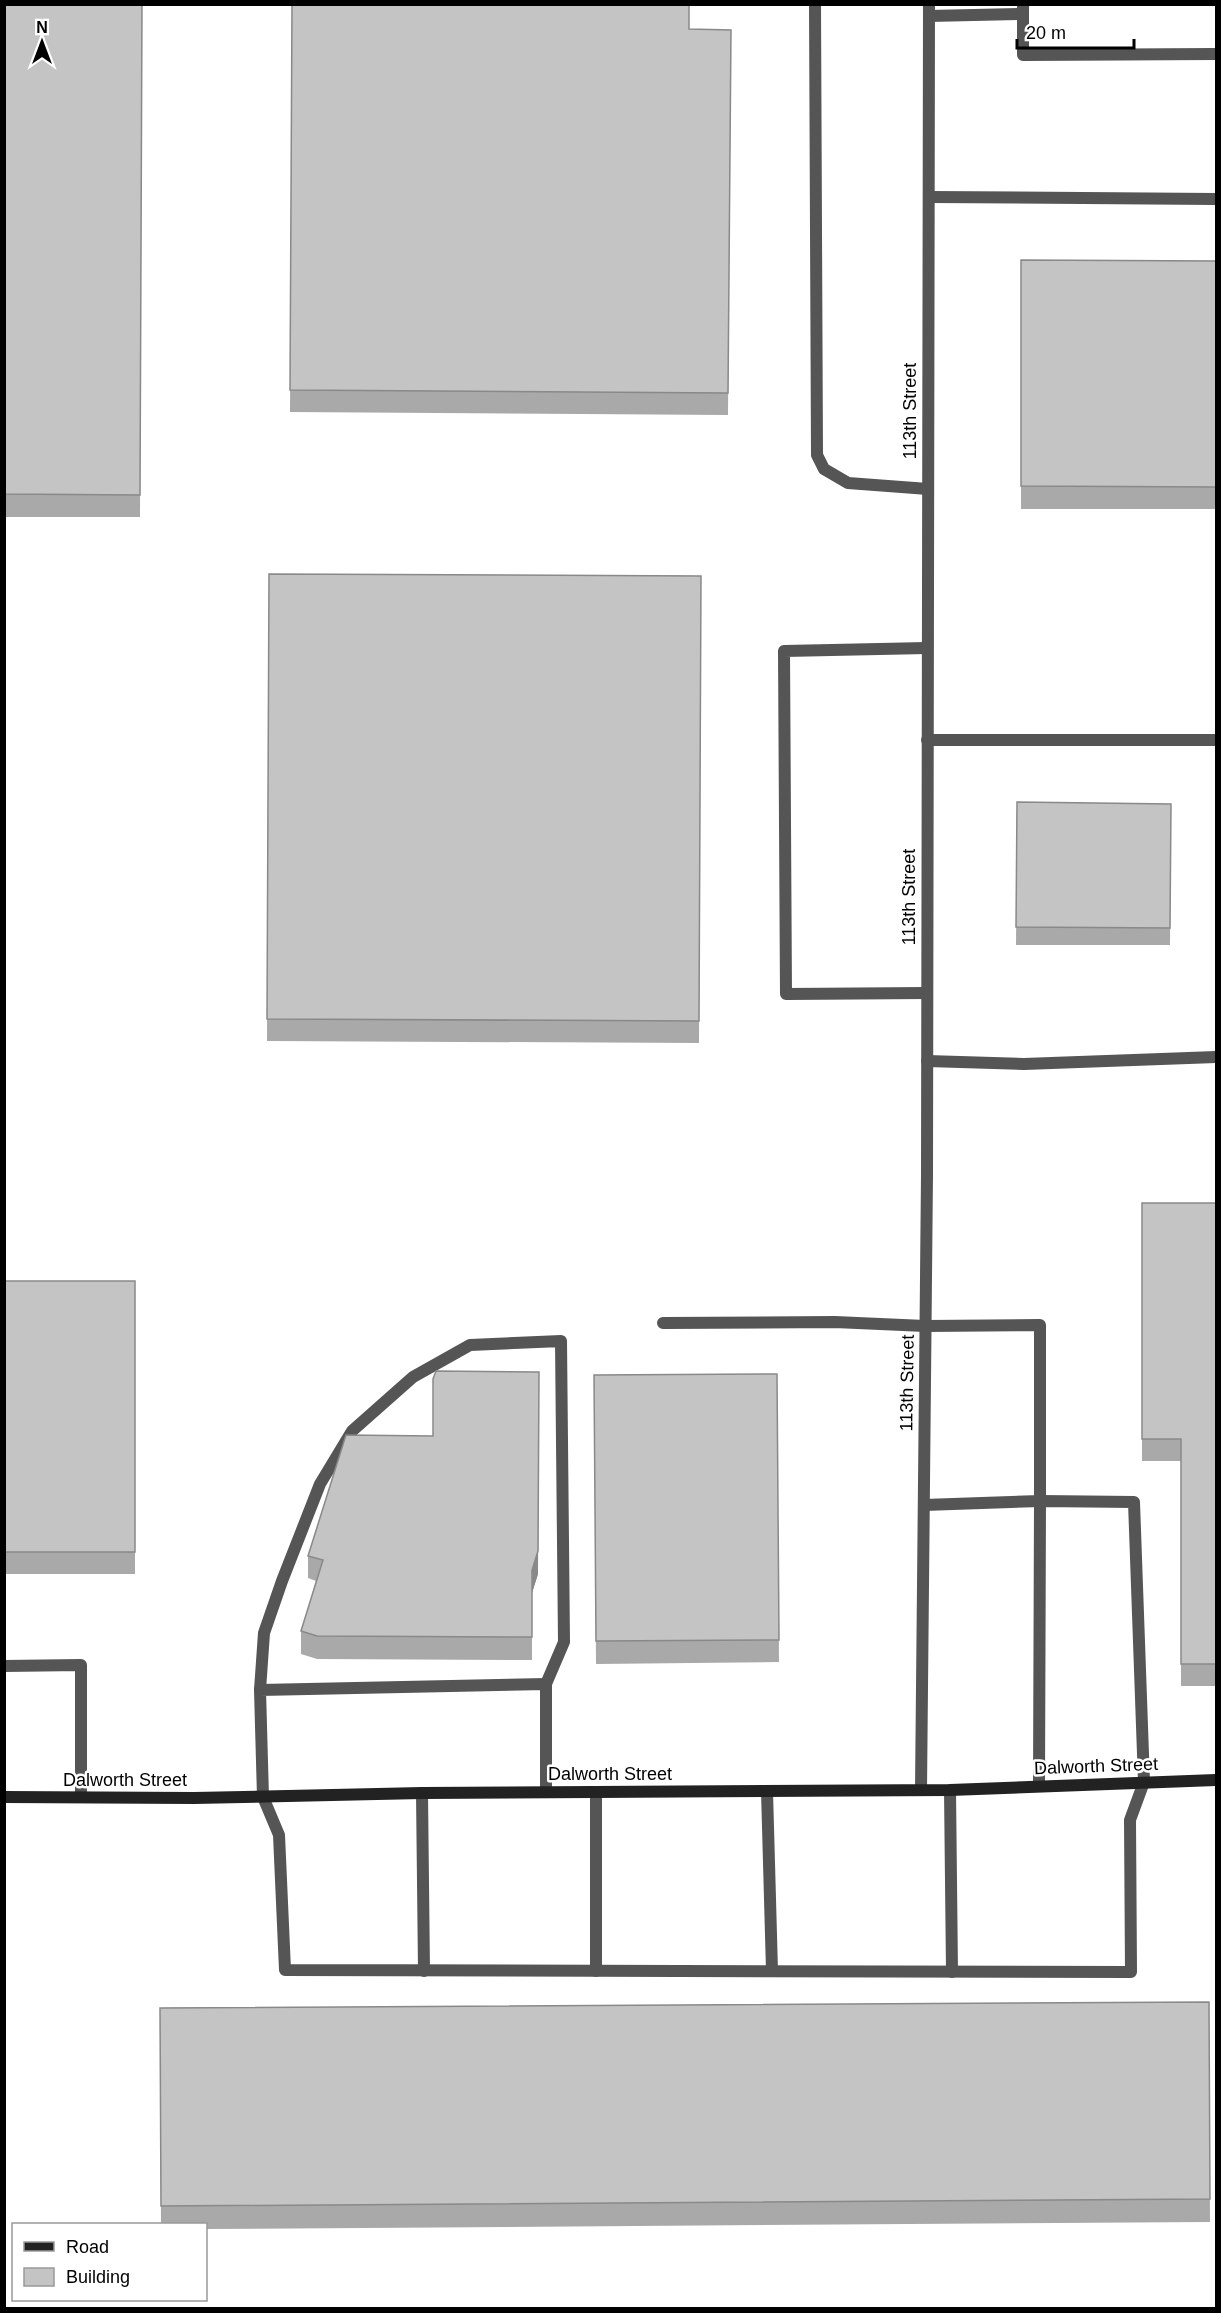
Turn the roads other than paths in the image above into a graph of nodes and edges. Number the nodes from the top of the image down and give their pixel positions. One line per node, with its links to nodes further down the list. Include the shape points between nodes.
1 (815, 4): 7 (street, via 817,455 824,468 849,483)
2 (1023, 9): 3 (street); 4 (street, via 1023,55)
3 (929, 10): 5 (street, 113th Street)
4 (1216, 54)
5 (928, 197): 6 (street); 7 (street, 113th Street)
6 (1216, 199)
7 (928, 489): 8 (street, 113th Street)
8 (927, 648): 9 (street, 113th Street); 11 (street, via 784,651 784,663 786,994)
9 (927, 740): 10 (street); 11 (street, 113th Street)
10 (1216, 740)
11 (927, 993): 13 (street, 113th Street)
12 (1216, 1057): 13 (street, via 1024,1064)
13 (927, 1061): 15 (street, 113th Street)
14 (663, 1323): 15 (street)
15 (925, 1326): 16 (street, via 1040,1325); 17 (street, 113th Street)
16 (1040, 1502): 17 (street); 22 (street, via 1134,1502); 23 (street)
17 (924, 1505): 24 (street, 113th Street)
18 (4, 1666): 31 (street, via 81,1665)
19 (546, 1684): 20 (street); 20 (street, via 564,1642 561,1341 470,1345 413,1377 352,1431 320,1484 282,1581 264,1633); 28 (street)
20 (260, 1690): 32 (street)
21 (1216, 1780): 22 (street, Dalworth Street)
22 (1144, 1782): 23 (street, Dalworth Street); 36 (street, via 1130,1820 1131,1972)
23 (1039, 1786): 25 (street, Dalworth Street)
24 (921, 1790): 25 (street, Dalworth Street); 27 (street, Dalworth Street)
25 (950, 1790): 36 (street)
26 (596, 1791): 27 (street, Dalworth Street); 28 (street, Dalworth Street); 34 (street)
27 (767, 1791): 35 (street)
28 (546, 1792): 29 (street, Dalworth Street)
29 (422, 1793): 32 (street, Dalworth Street); 33 (street)
30 (4, 1797): 31 (street, Dalworth Street)
31 (81, 1797): 32 (street, Dalworth Street)
32 (263, 1797): 33 (street, via 279,1835 285,1970)
33 (424, 1971): 34 (street)
34 (596, 1971): 35 (street)
35 (772, 1971): 36 (street)
36 (952, 1972)

